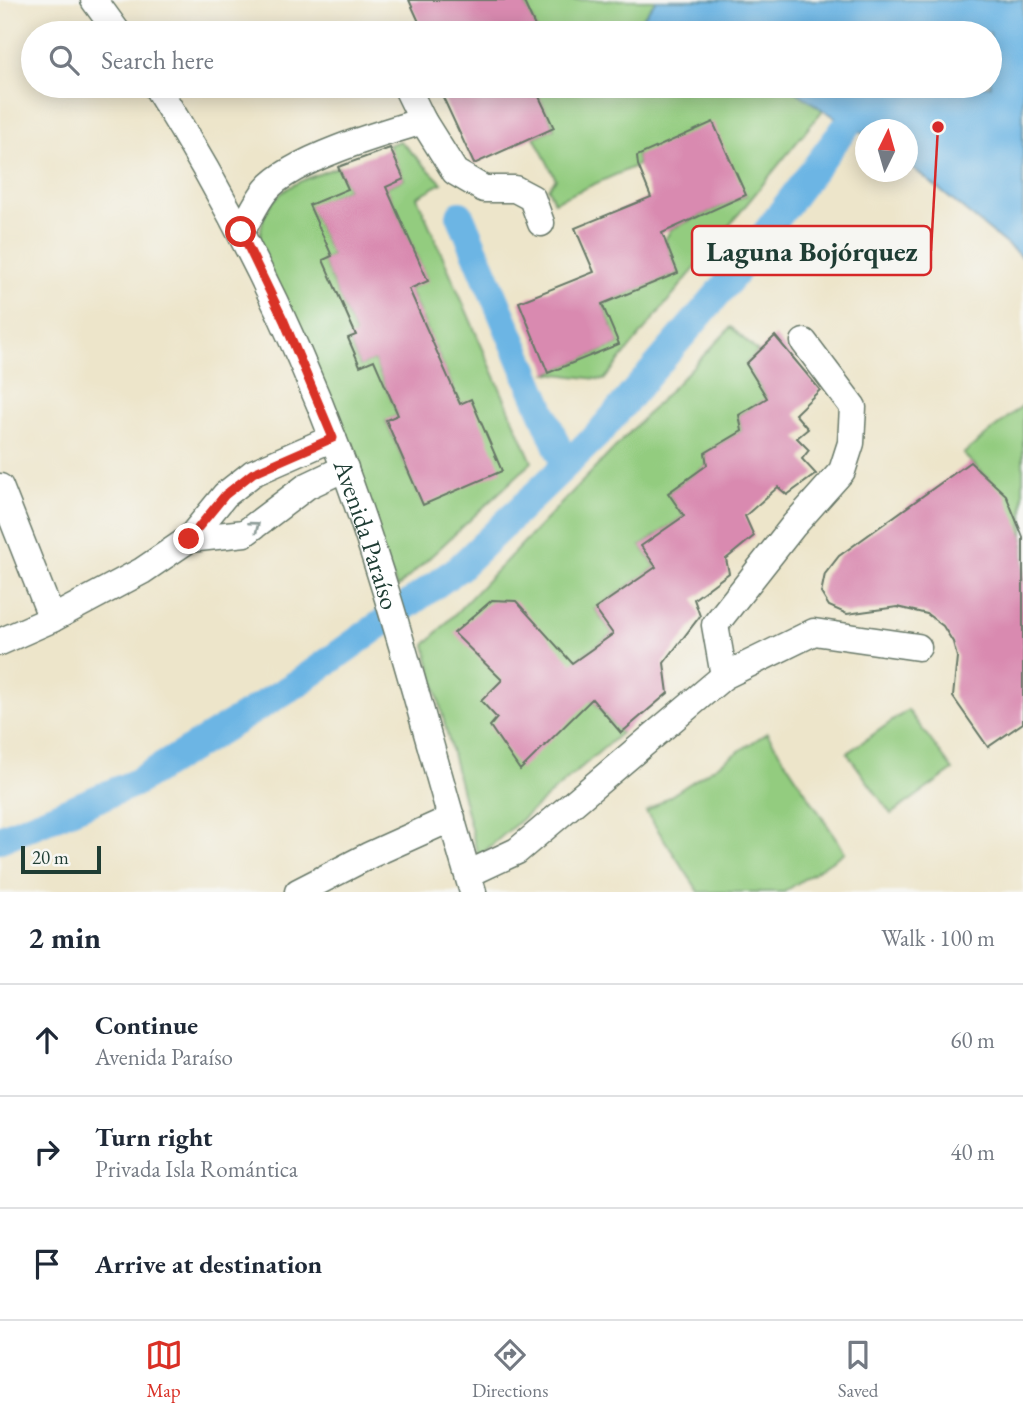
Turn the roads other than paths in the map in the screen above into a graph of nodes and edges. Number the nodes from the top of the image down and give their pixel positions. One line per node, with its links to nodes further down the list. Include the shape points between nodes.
1 (94, 0): 2 (street)
2 (109, 21)
3 (163, 98): 7 (street, Avenida Paraíso)
4 (412, 98): 5 (street)
5 (423, 121): 6 (street, via 455,172 484,188 515,190 532,198); 7 (street, via 301,164 266,190)
6 (541, 223)
7 (241, 232): 9 (street, Avenida Paraíso)
8 (804, 342): 16 (street, via 853,407 851,443 842,471 715,625)
9 (333, 438): 10 (street, Avenida Paraíso); 12 (street, via 253,473 225,495)
10 (345, 468): 12 (street, one-way to 10, via 245,533 307,486); 17 (street, Avenida Paraíso)
11 (0, 487): 13 (street)
12 (189, 539): 13 (street, via 142,571)
13 (52, 619): 14 (street)
14 (0, 642)
15 (918, 648): 16 (street, via 814,632)
16 (724, 676): 18 (street, via 517,851)
17 (452, 818): 18 (street, Avenida Paraíso); 19 (street)
18 (471, 883)
19 (298, 892)

